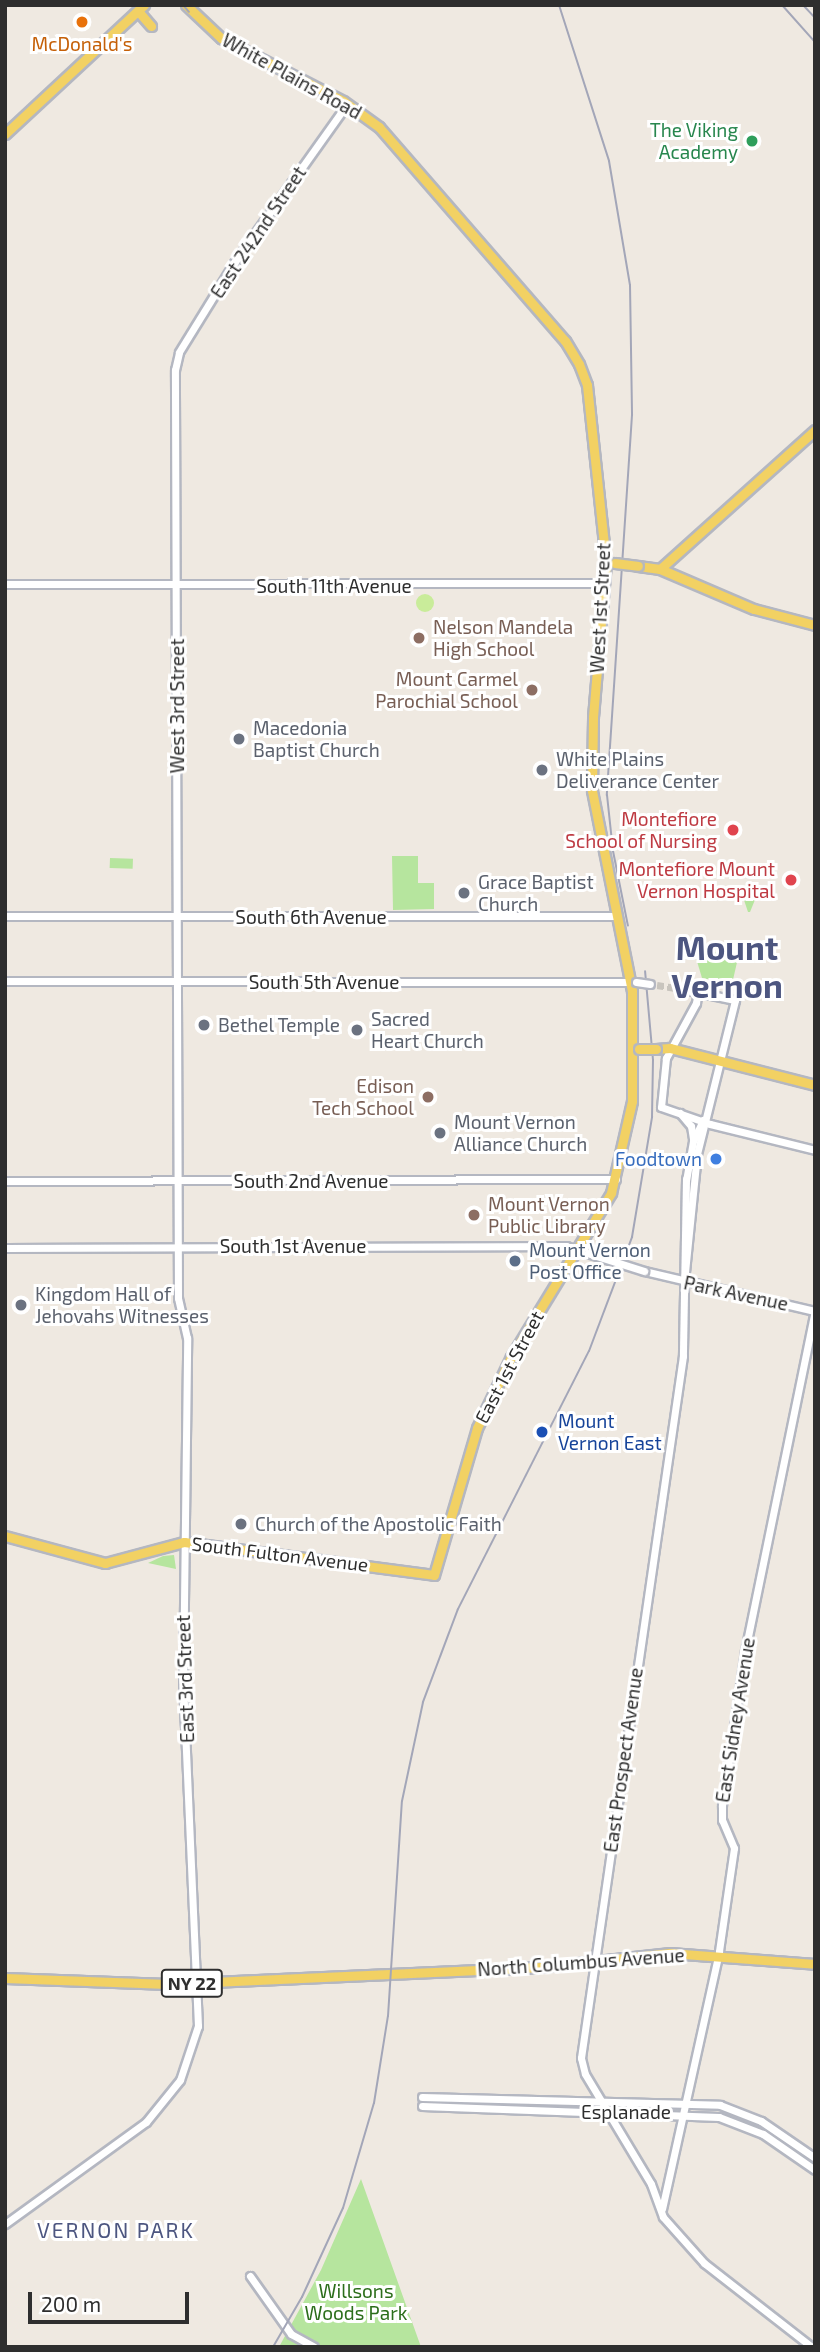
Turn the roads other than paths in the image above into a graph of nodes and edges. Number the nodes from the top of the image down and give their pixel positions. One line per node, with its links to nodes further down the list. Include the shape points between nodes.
1 (186, 5): 4 (main road, White Plains Road, via 228,42)
2 (141, 8): 3 (main road); 5 (main road)
3 (151, 26)
4 (347, 104): 6 (main road, White Plains Road, via 384,132); 7 (street, East 242nd Street, via 234,263)
5 (5, 134)
6 (425, 179): 9 (main road, West 1st Street, via 556,330 579,364 587,384)
7 (175, 364): 13 (street, West 3rd Street)
8 (815, 430): 10 (main road)
9 (611, 563): 10 (main road, bridge); 11 (main road, West 1st Street)
10 (660, 569): 14 (main road, via 754,609)
11 (605, 583): 13 (street, South 11th Avenue); 17 (main road, West 1st Street, via 592,783)
12 (5, 584): 13 (street, South 11th Avenue)
13 (176, 587): 16 (street, West 3rd Street)
14 (815, 625)
15 (5, 916): 16 (street, South 6th Avenue)
16 (177, 916): 17 (street, South 6th Avenue); 19 (street, West 3rd Street)
17 (616, 916): 20 (main road, West 1st Street)
18 (5, 981): 19 (street, South 5th Avenue)
19 (177, 982): 20 (street, South 5th Avenue); 23 (street, West 3rd Street)
20 (643, 983): 25 (main road, West 1st Street)
21 (698, 989): 22 (street); 24 (street, via 696,1003); 26 (street, East Prospect Avenue, via 734,1000)
22 (687, 990)
23 (178, 1047): 34 (street, East 3rd Street)
24 (670, 1048): 25 (main road); 26 (main road); 28 (street, via 661,1107)
25 (644, 1049): 32 (main road, East 1st Street)
26 (719, 1061): 27 (main road); 29 (street, East Prospect Avenue)
27 (815, 1085)
28 (680, 1112): 29 (street); 30 (street, via 691,1126)
29 (704, 1119): 30 (street, East Prospect Avenue); 31 (street); 41 (street, East Prospect Avenue)
30 (693, 1141): 38 (street, East Prospect Avenue)
31 (815, 1150)
32 (617, 1179): 34 (street, South 2nd Avenue); 37 (main road, East 1st Street)
33 (5, 1181): 34 (street, South 2nd Avenue)
34 (178, 1181): 35 (street, East 3rd Street)
35 (178, 1246): 36 (street, South 1st Avenue); 37 (street, South 1st Avenue, via 566,1246); 44 (street, East 3rd Street, via 178,1298 187,1338)
36 (5, 1248)
37 (583, 1252): 39 (street, South 1st Avenue, bridge); 45 (main road, East 1st Street, via 517,1347 488,1402)
38 (682, 1258): 40 (street, via 675,1270); 41 (street, East Prospect Avenue)
39 (617, 1262): 40 (street, Park Avenue, bridge)
40 (663, 1276): 41 (street, Park Avenue)
41 (684, 1282): 42 (street, Park Avenue); 47 (street, East Prospect Avenue, via 683,1356)
42 (815, 1310): 46 (street, East Sidney Avenue, via 745,1646 722,1805 722,1820 734,1848)
43 (5, 1536): 44 (main road, South Fulton Avenue, via 113,1563)
44 (184, 1542): 45 (main road, South Fulton Avenue); 50 (street, East 3rd Street, via 183,1685)
45 (434, 1576)
46 (718, 1956): 47 (main road, North Columbus Avenue / NY 22, via 658,1954); 48 (main road, North Columbus Avenue / NY 22); 52 (street, East Sidney Avenue)
47 (594, 1960): 50 (main road, North Columbus Avenue / NY 22); 53 (street, East Prospect Avenue, via 581,2057)
48 (815, 1964)
49 (5, 1978): 50 (main road, NY 22, via 81,1984)
50 (199, 1983): 62 (street, East 3rd Street, via 192,2049 180,2080 159,2109)
51 (422, 2097): 53 (street, Esplanade)
52 (687, 2102): 53 (street, Esplanade); 56 (street, East Sidney Avenue); 57 (street, Esplanade, via 720,2105 750,2116)
53 (602, 2103): 55 (street, East Prospect Avenue)
54 (422, 2106): 55 (street, Esplanade)
55 (608, 2112): 56 (street, Esplanade); 60 (street, East Prospect Avenue)
56 (685, 2113): 58 (street, Esplanade, via 737,2122 769,2137); 59 (street, East Sidney Avenue)
57 (815, 2158)
58 (815, 2170)
59 (670, 2183): 60 (street); 61 (street, East Sidney Avenue)
60 (651, 2184): 61 (street, East Prospect Avenue)
61 (662, 2213): 65 (street, East Prospect Avenue, via 704,2263)
62 (5, 2224)
63 (250, 2276): 64 (street, via 291,2334)
64 (314, 2347)
65 (812, 2347)

